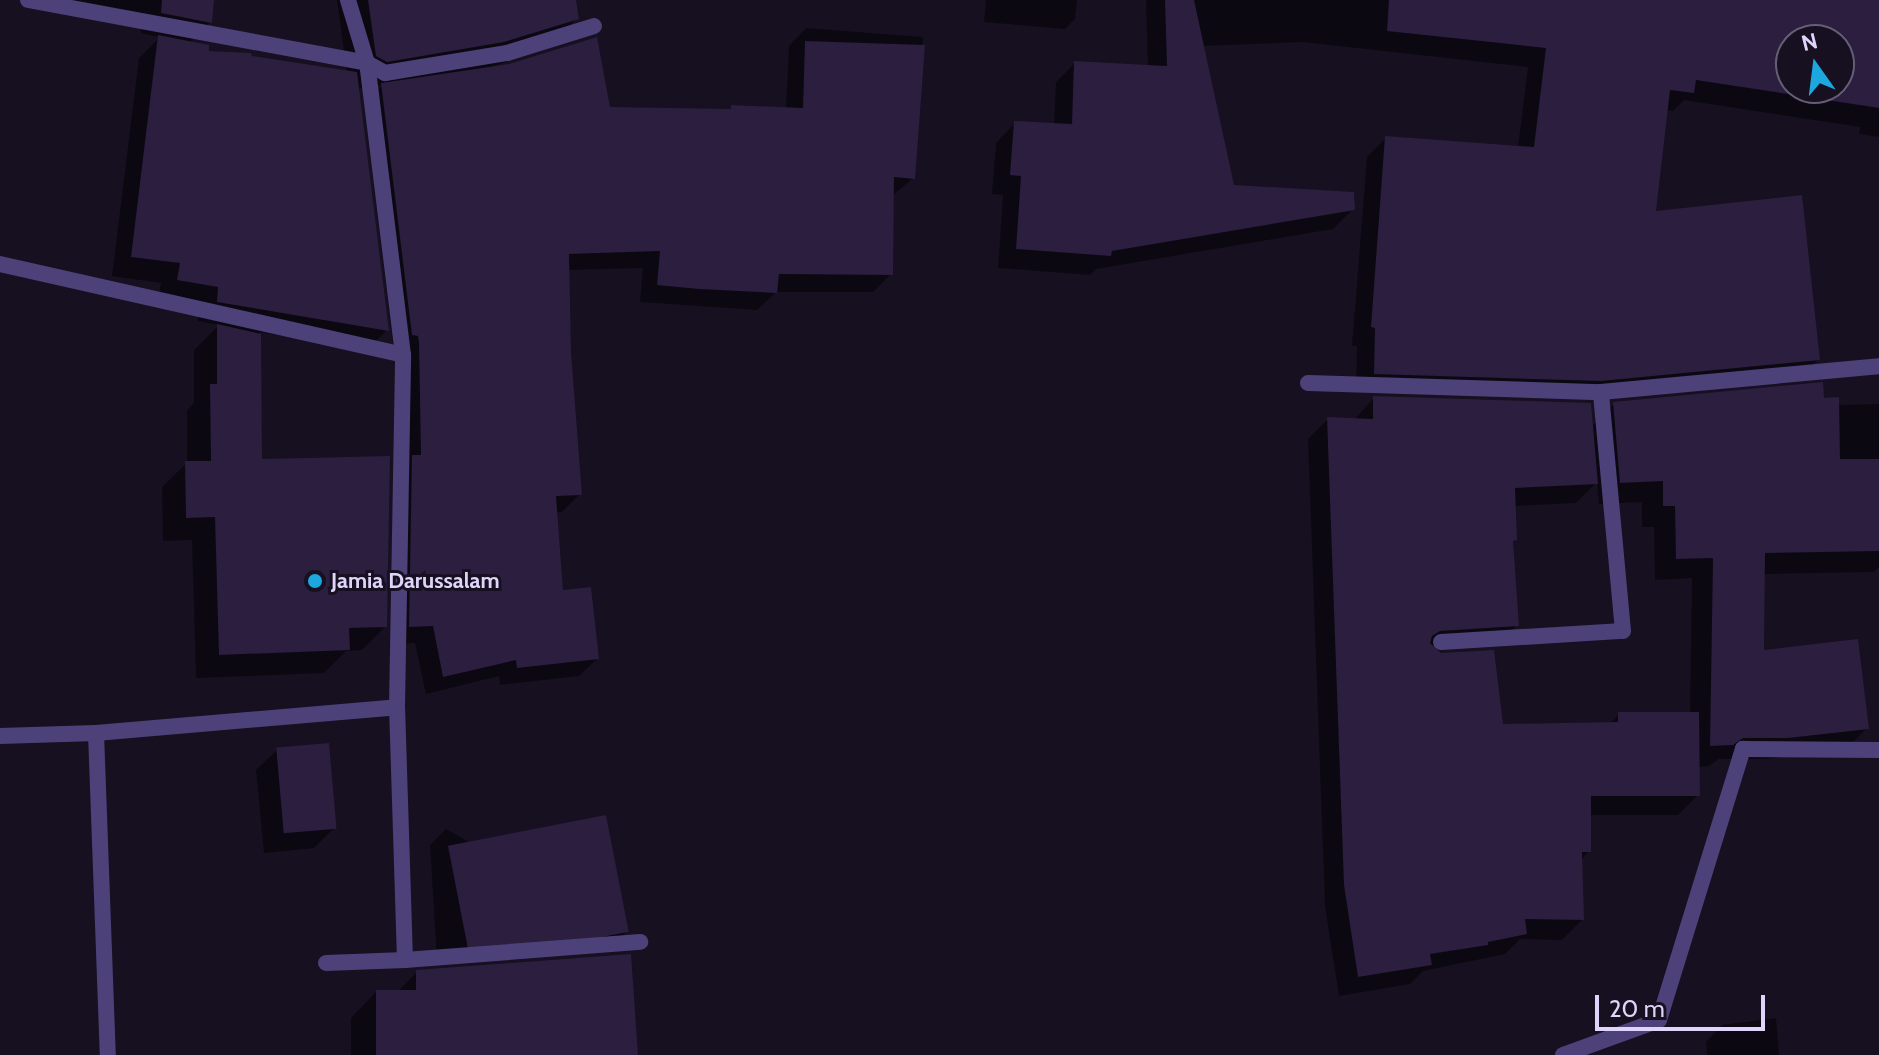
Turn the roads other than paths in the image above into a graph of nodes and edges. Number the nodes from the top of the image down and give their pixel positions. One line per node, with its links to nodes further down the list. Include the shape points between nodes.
1 (28, 0): 4 (street)
2 (348, 0): 4 (street)
3 (594, 26): 4 (street, via 507,53 416,68 385,73)
4 (367, 63): 6 (street)
5 (0, 264): 6 (street)
6 (403, 355): 11 (street)
7 (1879, 366): 9 (street)
8 (1308, 383): 9 (street)
9 (1601, 392): 10 (street, via 1623,631)
10 (1441, 642)
11 (397, 707): 12 (street); 16 (street)
12 (96, 733): 13 (street); 18 (street)
13 (0, 736)
14 (1879, 750): 19 (street, via 1743,749 1659,1020)
15 (640, 942): 16 (street)
16 (405, 960): 17 (street)
17 (326, 963)
18 (108, 1055)
19 (1563, 1055)

